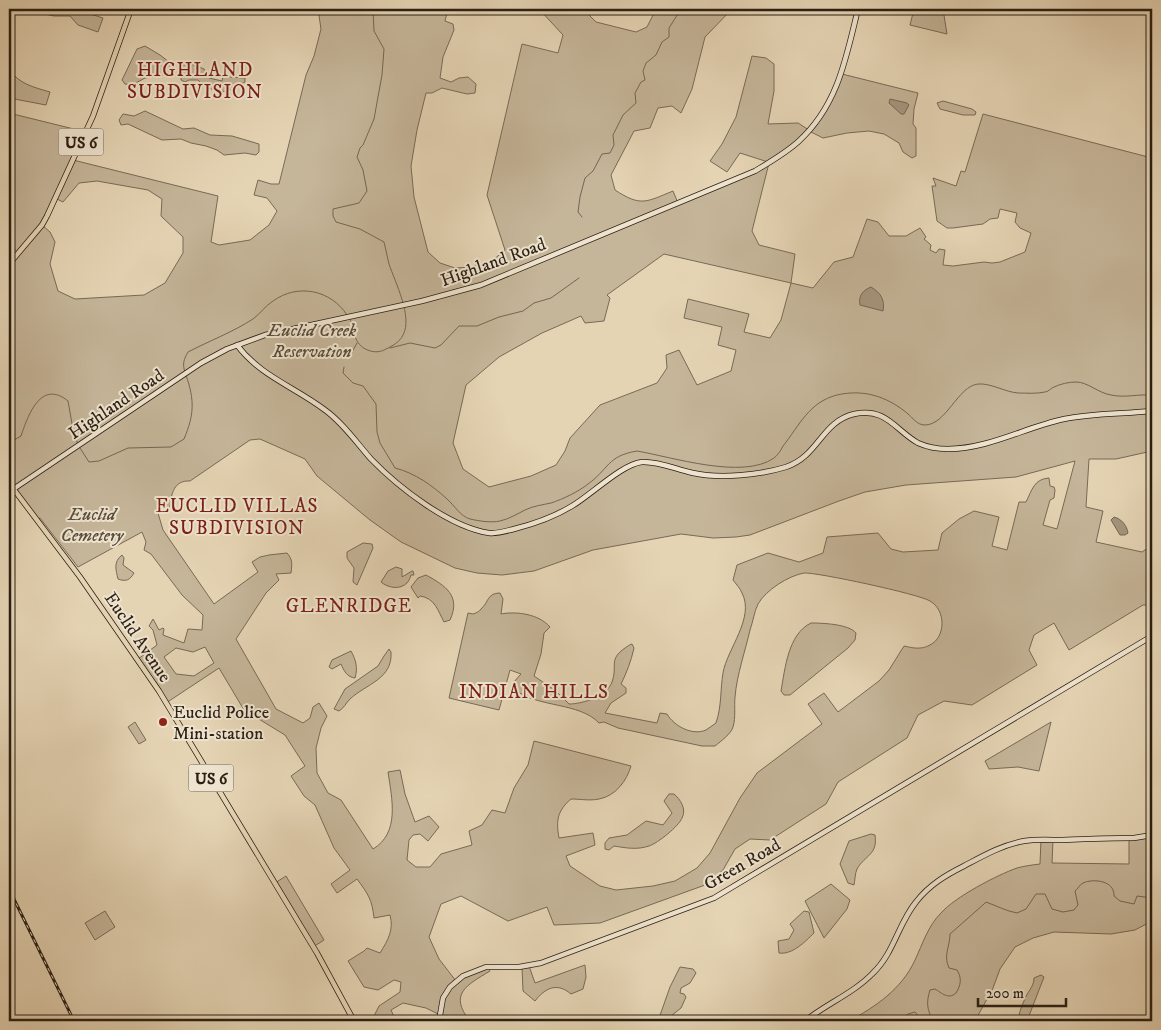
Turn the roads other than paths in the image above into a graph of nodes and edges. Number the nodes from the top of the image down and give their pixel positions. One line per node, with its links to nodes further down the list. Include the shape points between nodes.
1 (131, 9): 3 (main road, US 6, via 93,116 48,216)
2 (858, 9): 4 (street, Highland Road, via 842,74 821,115 799,141 747,175 481,285 265,335)
3 (9, 264)
4 (237, 345): 5 (street, via 251,362 325,410 410,494 450,519 491,533 534,524 573,506 625,469 643,462 706,476 740,475 783,468 814,449 834,423 854,414 877,415 889,420 920,444 949,449 987,442 1063,419); 7 (street, Highland Road, via 201,362)
5 (1152, 411)
6 (9, 483): 7 (main road, Euclid Avenue / US 6)
7 (11, 491): 10 (main road, Euclid Avenue / US 6, via 80,577 159,691 317,953)
8 (1152, 636): 11 (street, Green Road, via 714,898 541,962 519,967 486,967 463,976 443,998)
9 (1152, 835): 12 (street, via 1025,841 994,850 934,884 914,903 886,958 873,973)
10 (354, 1021)
11 (439, 1021)
12 (805, 1021)

